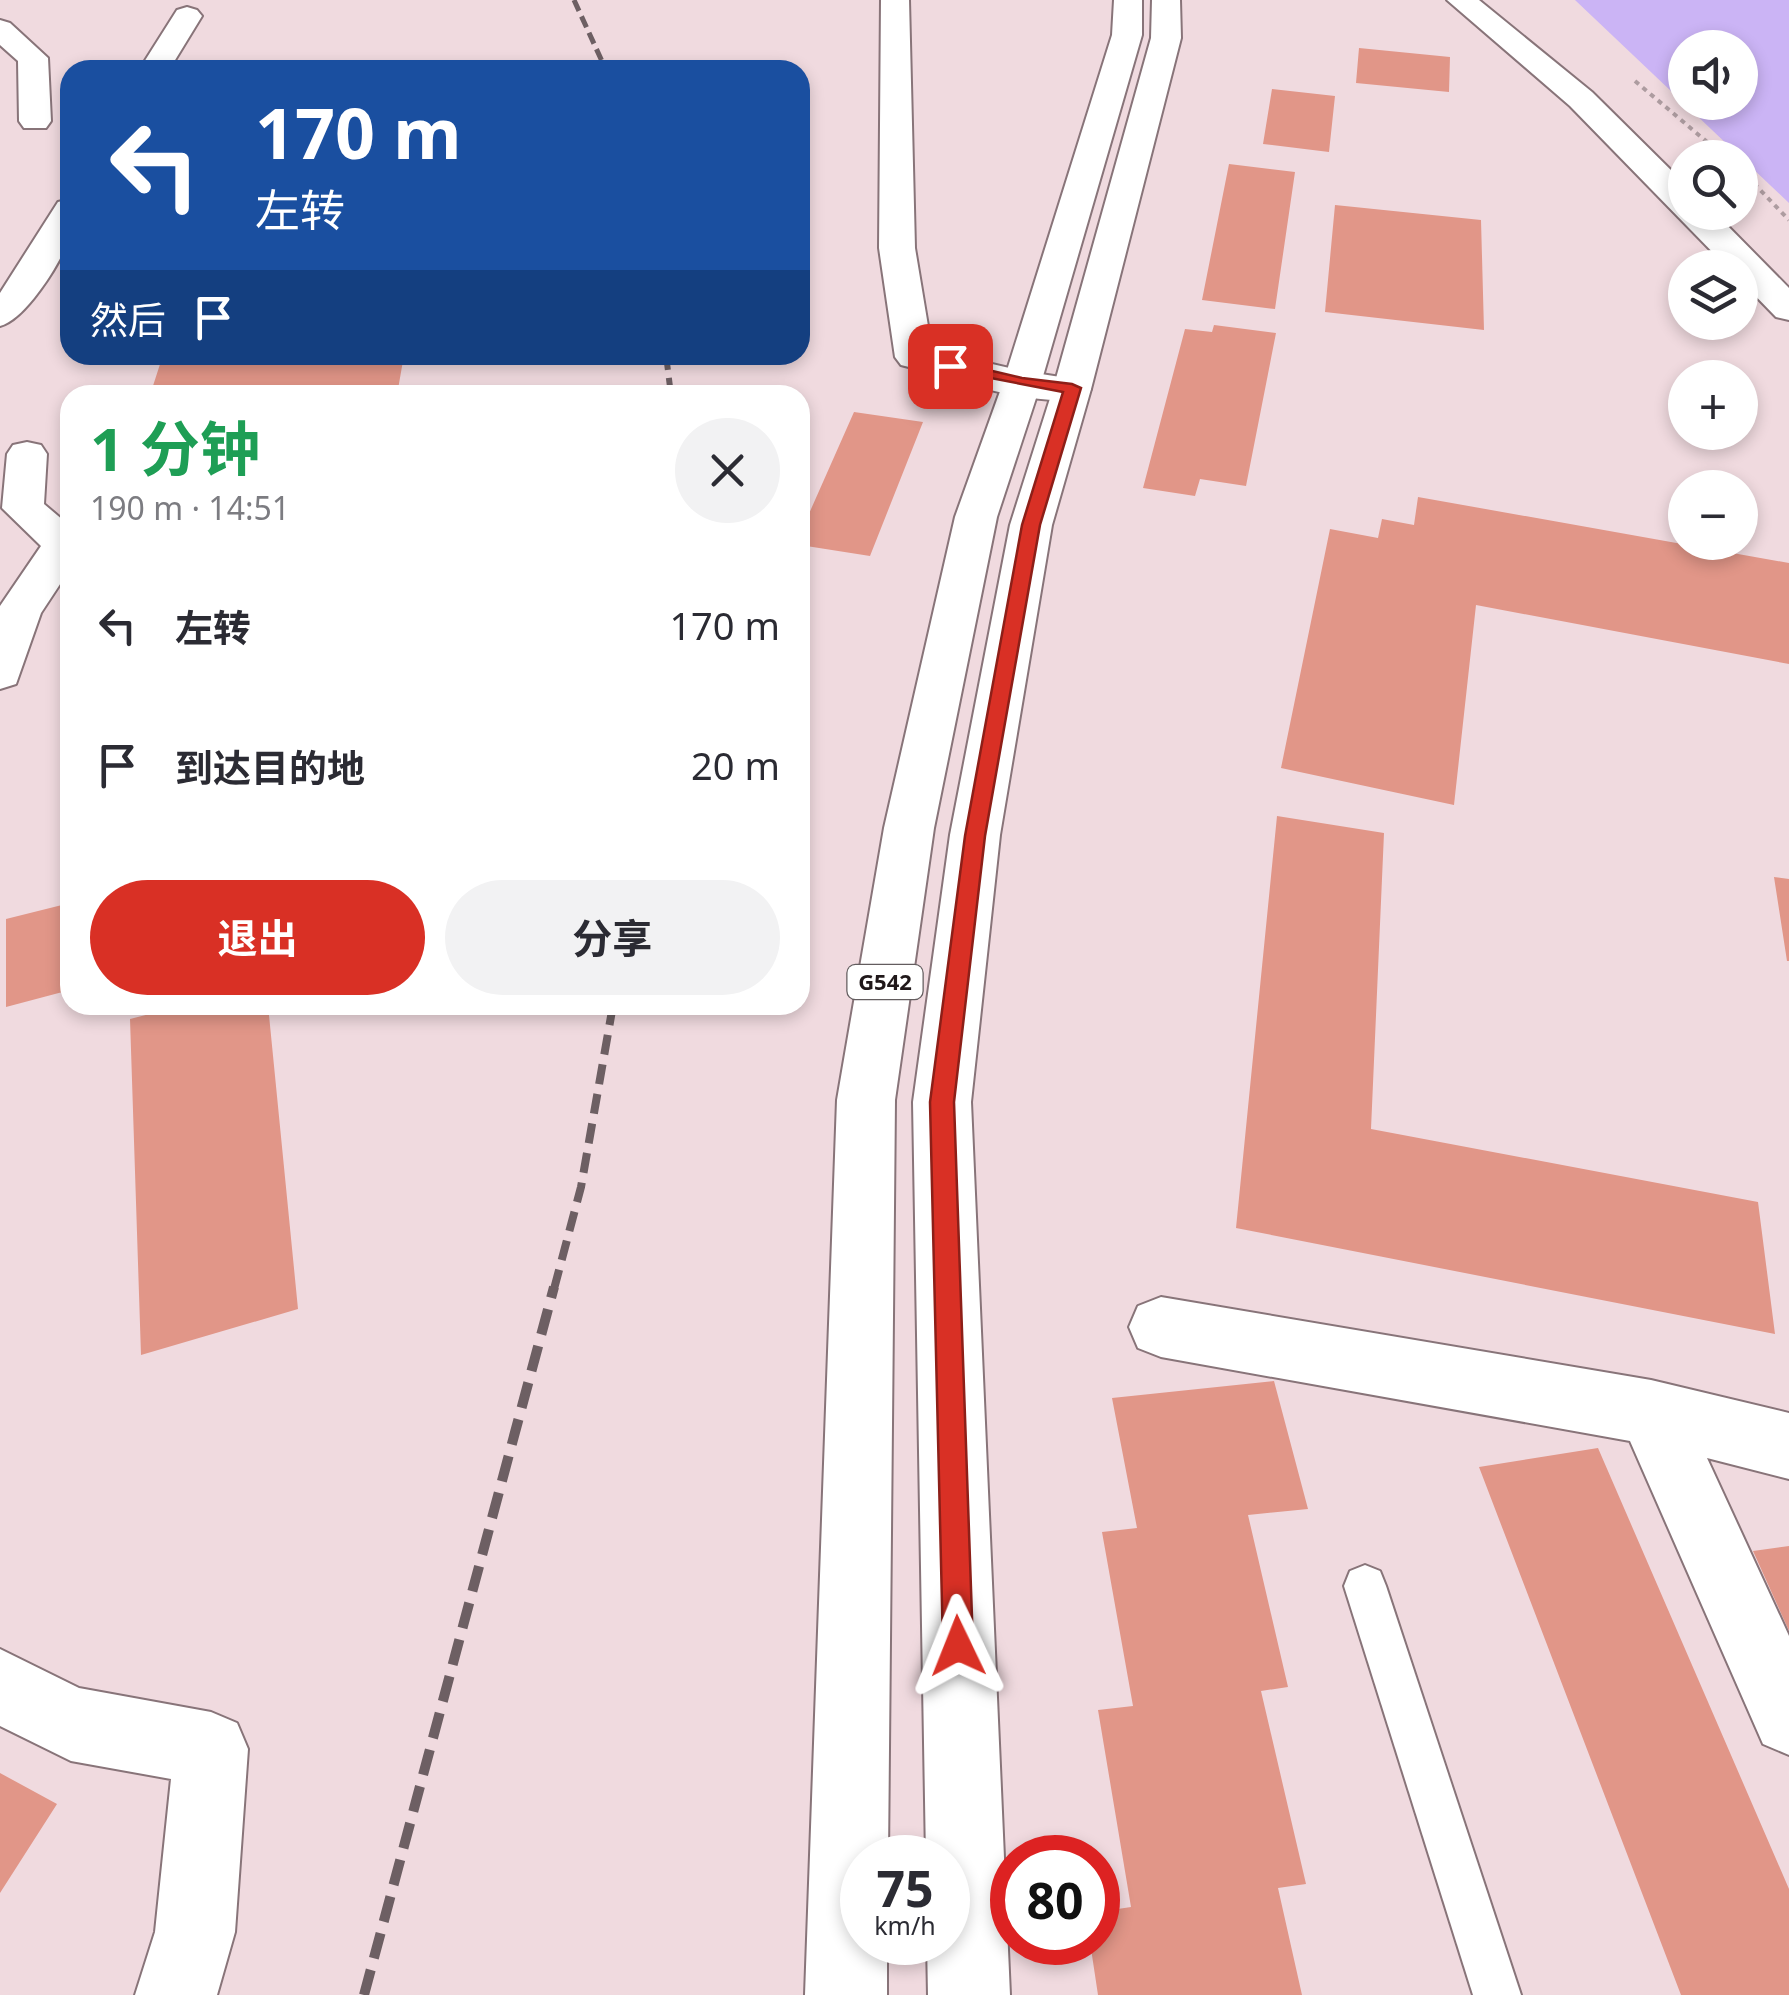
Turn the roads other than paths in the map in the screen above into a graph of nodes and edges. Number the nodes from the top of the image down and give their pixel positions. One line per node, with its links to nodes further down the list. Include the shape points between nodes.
1 (894, 0): 16 (main road, via 898,248 914,358)
2 (1128, 0): 16 (main road, G542, via 1126,35)
3 (1166, 0): 16 (main road, G542, via 1166,38)
4 (1461, 0): 11 (main road, via 1580,98)
5 (186, 16): 7 (main road)
6 (0, 28): 9 (main road, via 33,58)
7 (160, 60)
8 (0, 113): 9 (main road)
9 (35, 122): 10 (main road)
10 (60, 128)
11 (1668, 187)
12 (60, 226): 15 (main road)
13 (1712, 230): 14 (main road)
14 (1789, 308)
15 (0, 315)
16 (1047, 386): 28 (main road, G542, via 976,518 909,828 866,1100); 29 (main road, G542, via 1031,525 975,836 942,1102)
17 (27, 454): 18 (main road, via 23,508)
18 (60, 538)
19 (60, 555): 20 (main road, via 19,612)
20 (0, 673)
21 (1161, 1327): 22 (main road)
22 (1651, 1412): 23 (main road); 26 (main road)
23 (1789, 1446)
24 (1365, 1586): 30 (lane)
25 (0, 1686): 27 (main road, via 71,1724 211,1749 195,1932)
26 (1789, 1718)
27 (176, 1995)
28 (846, 1995)
29 (969, 1995)
30 (1497, 1995)

